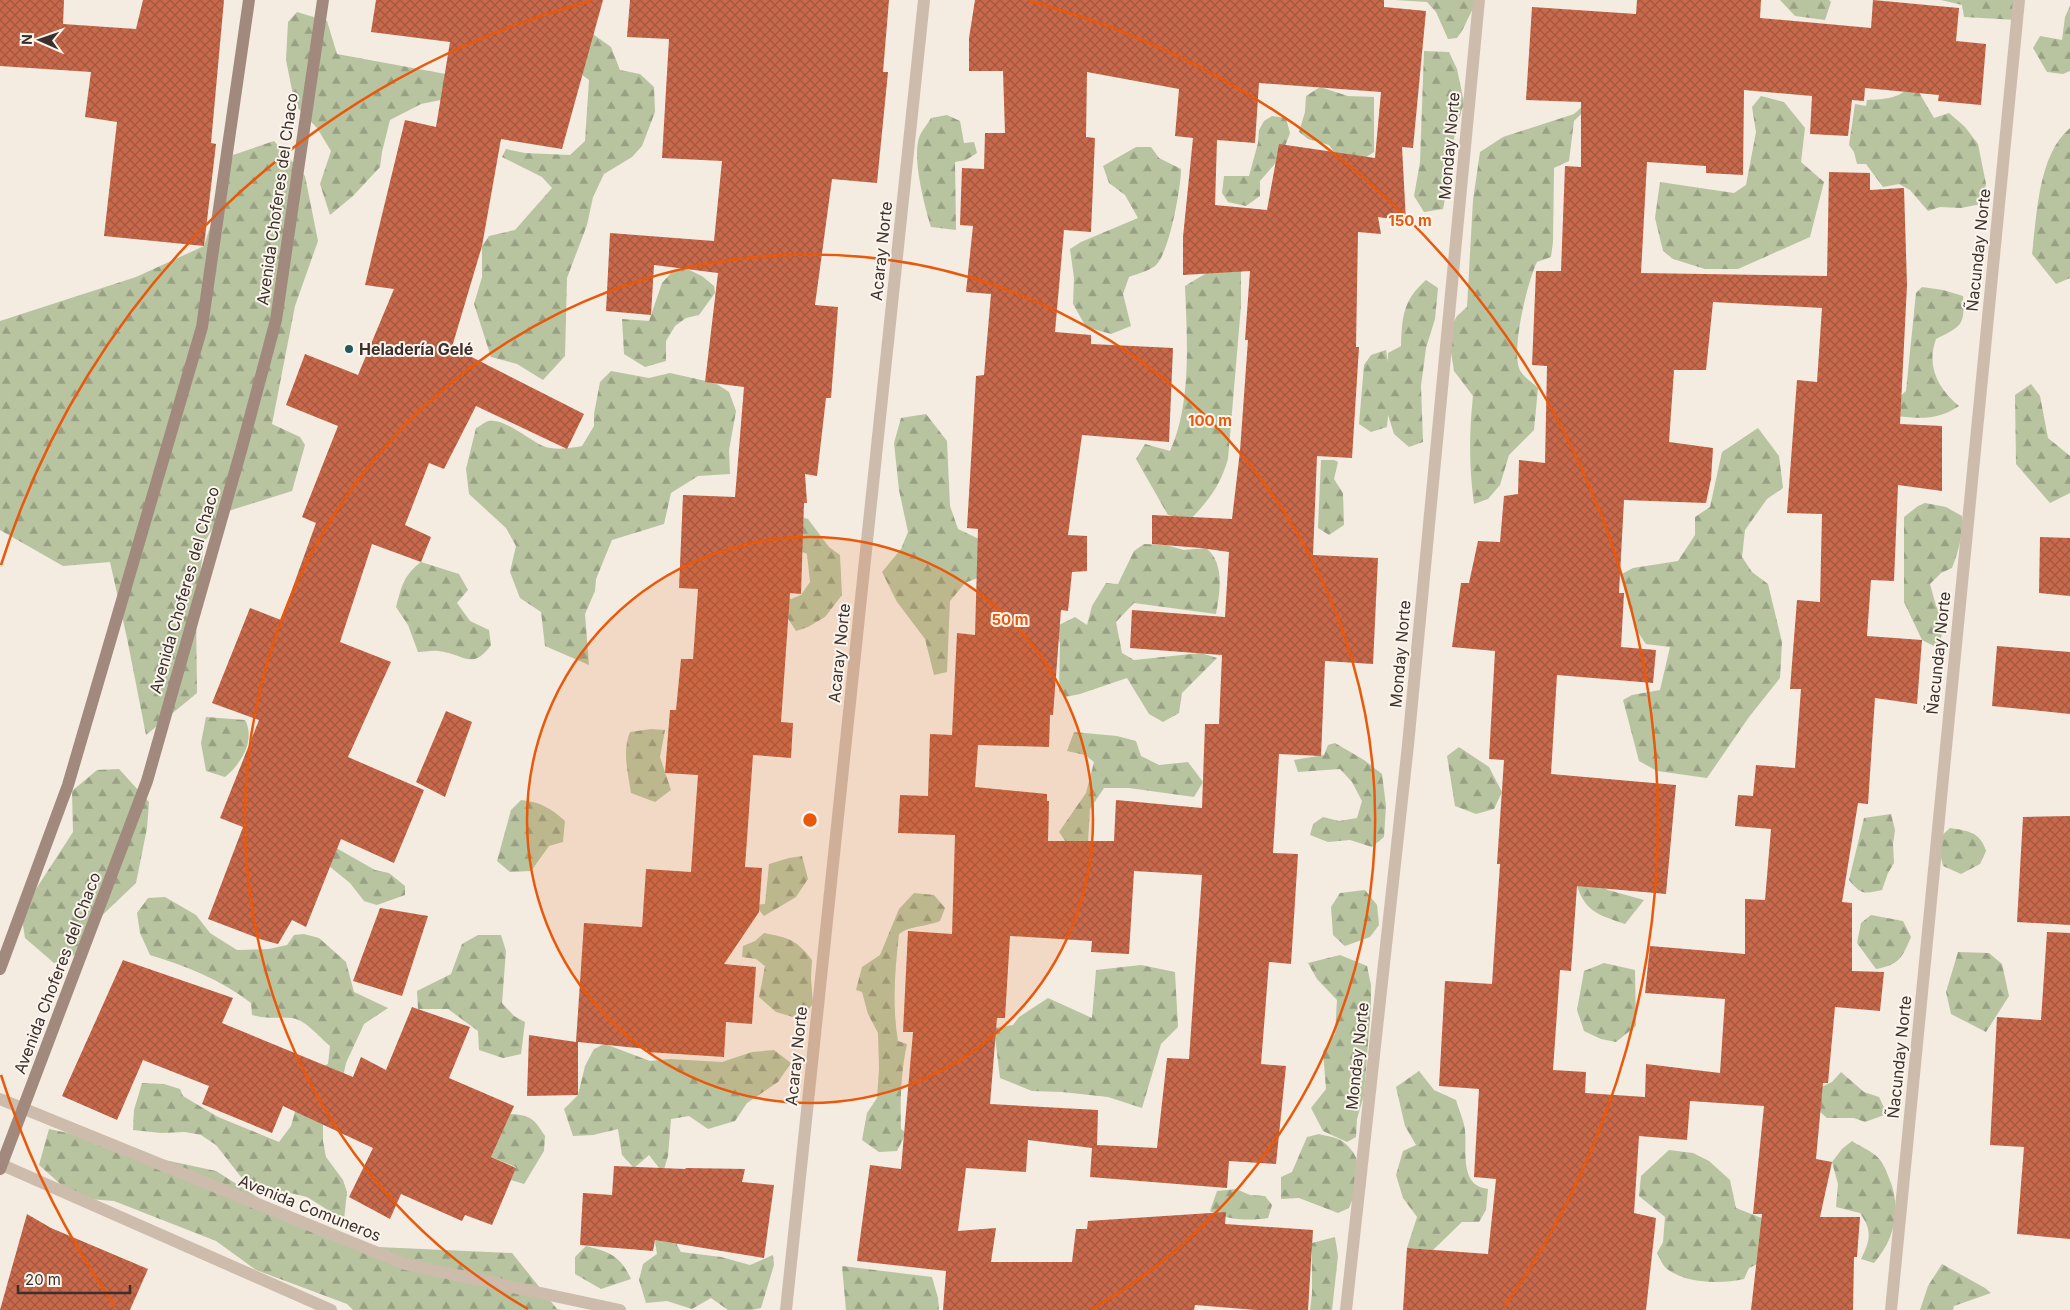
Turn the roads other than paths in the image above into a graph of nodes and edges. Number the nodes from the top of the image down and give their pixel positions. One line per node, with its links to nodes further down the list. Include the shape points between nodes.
1 (250, 0): 6 (street, via 202,327 68,785)
2 (323, 0): 8 (street, Avenida Choferes del Chaco, via 276,320 147,781)
3 (924, 0): 12 (street, Acaray Norte)
4 (1480, 0): 13 (street, Monday Norte, via 1408,745)
5 (2019, 0): 14 (street, Ñacunday Norte)
6 (0, 969)
7 (0, 1099): 8 (street, Avenida Comuneros)
8 (22, 1108): 9 (street, Avenida Choferes del Chaco); 11 (street, Avenida Comuneros, via 405,1264)
9 (1, 1166): 10 (street)
10 (331, 1310)
11 (620, 1310)
12 (786, 1310)
13 (1346, 1310)
14 (1891, 1310)

